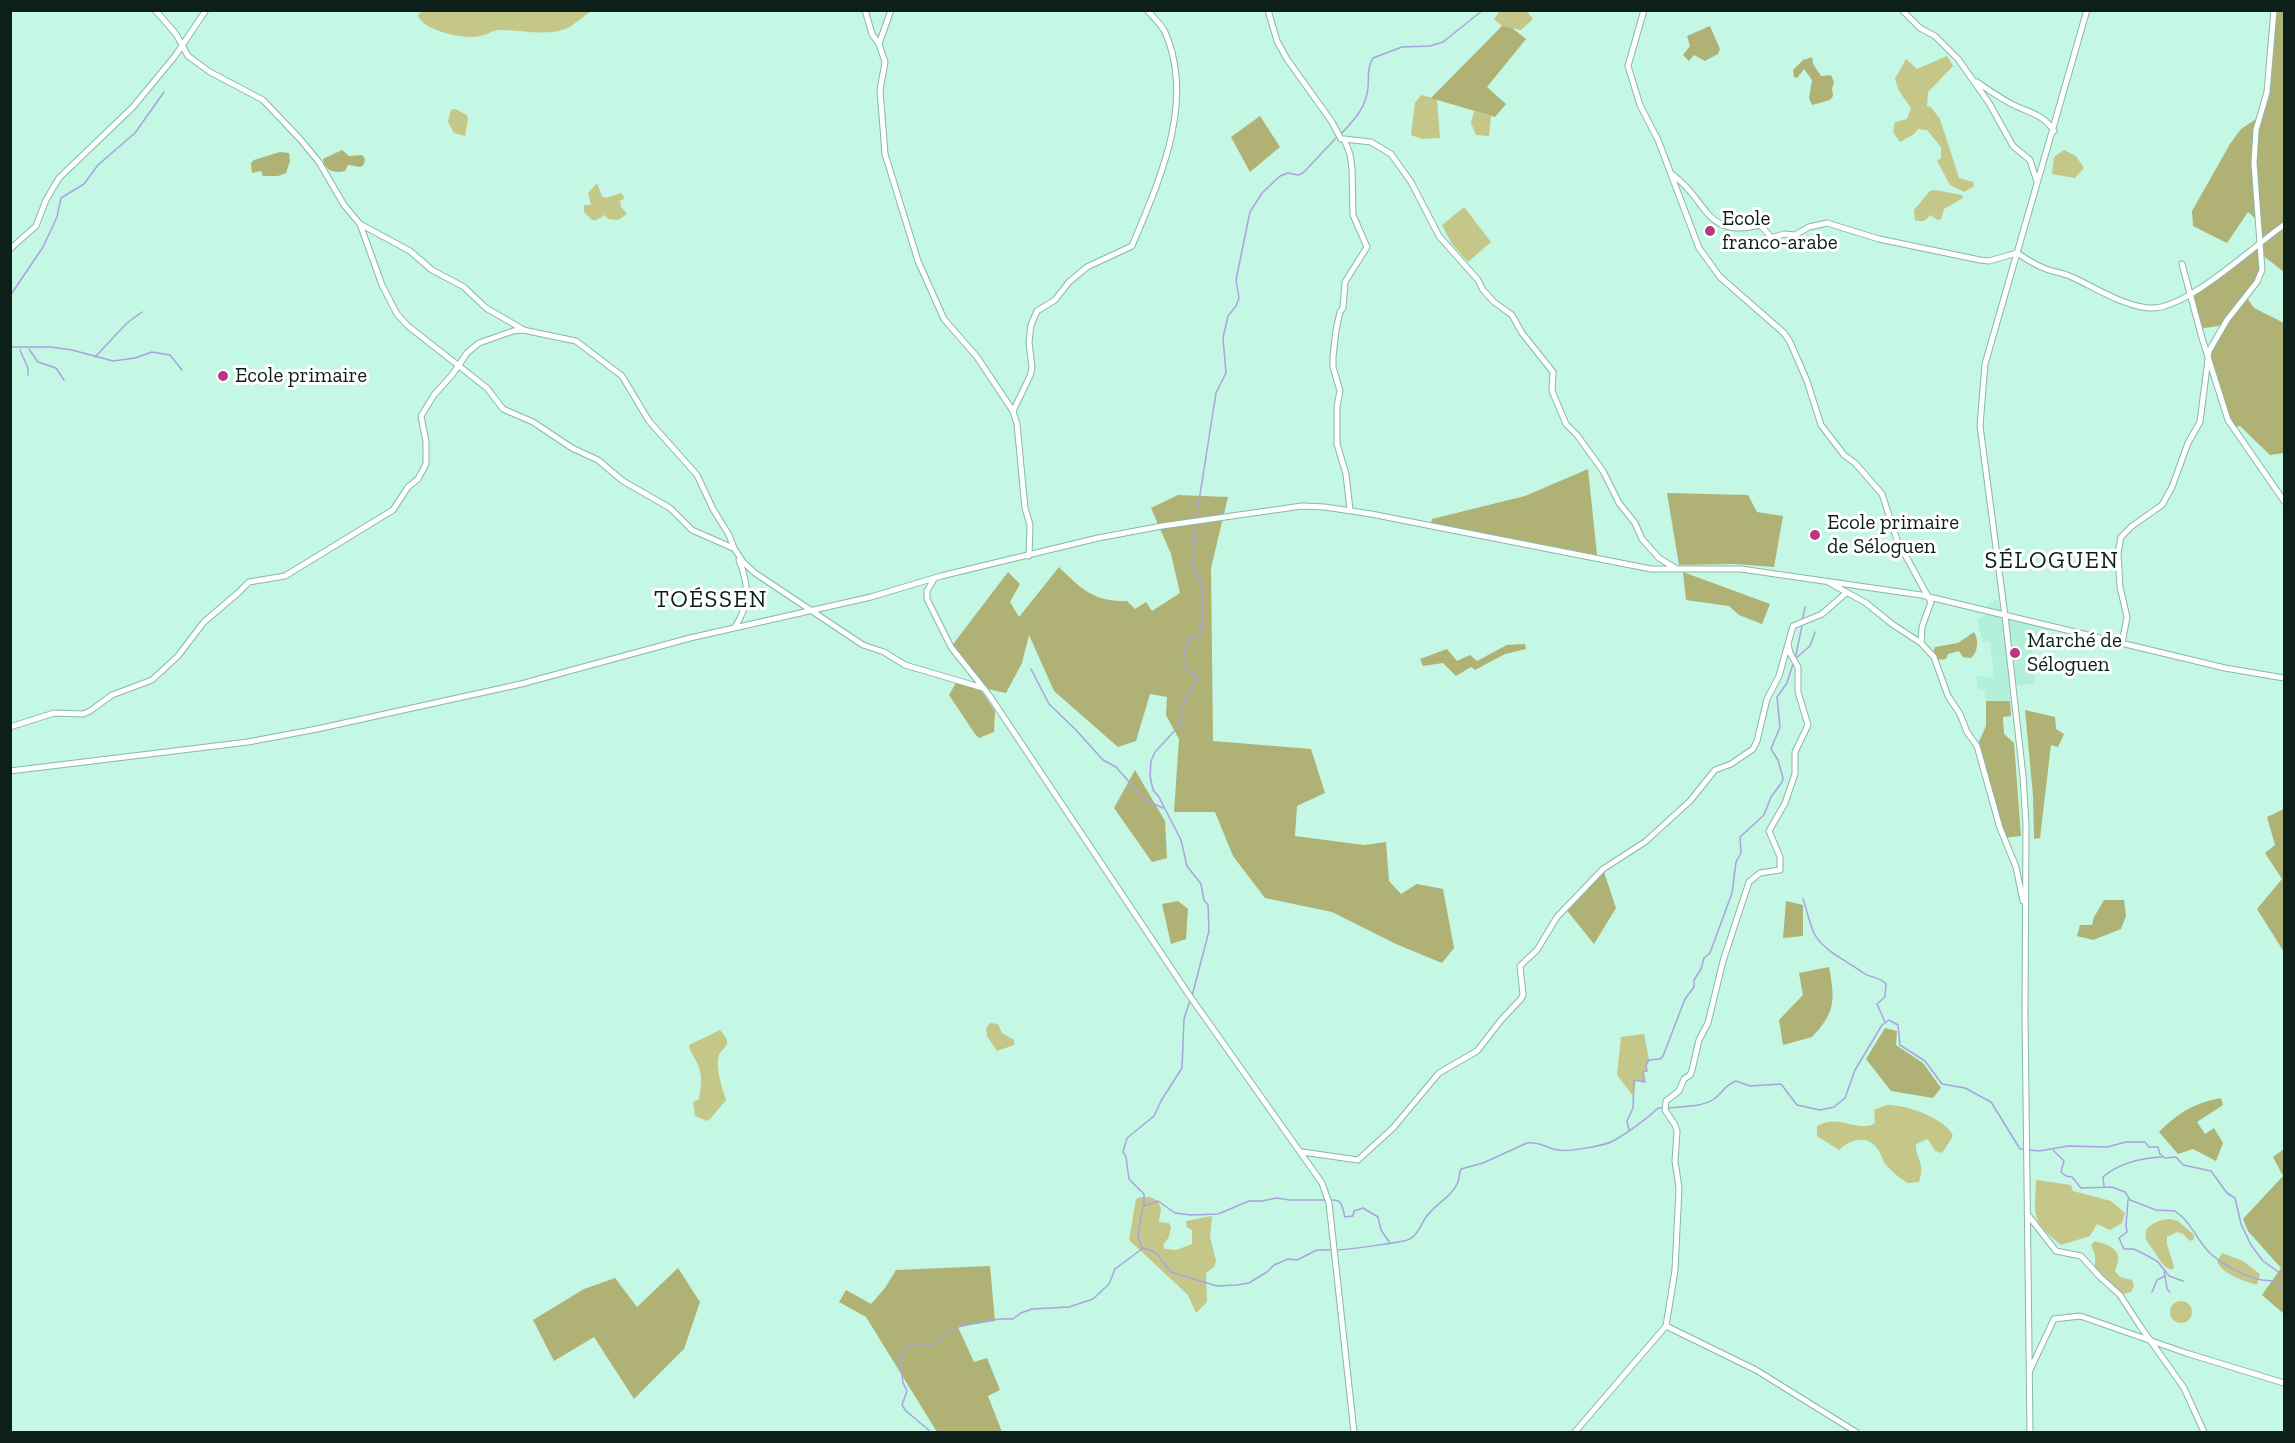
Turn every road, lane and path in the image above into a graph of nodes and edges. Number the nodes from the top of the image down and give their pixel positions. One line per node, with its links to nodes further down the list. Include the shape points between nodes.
1 (155, 10): 12 (street)
2 (206, 10): 12 (street)
3 (865, 10): 11 (street)
4 (891, 10): 11 (street)
5 (1147, 10): 28 (street, via 1166,35 1178,96 1153,198 1132,246 1087,267 1055,300 1037,311 1029,342 1032,368)
6 (1268, 10): 15 (street, via 1287,59)
7 (1644, 10): 16 (street, via 1628,66 1640,105)
8 (1902, 10): 13 (street, via 1946,46)
9 (2087, 10): 14 (street)
10 (2274, 10): 20 (street, via 2254,162)
11 (879, 44): 28 (street, via 885,62 880,90 885,154 918,261 944,319 977,357)
12 (181, 46): 18 (street, via 210,72 271,107 319,162); 21 (street, via 133,107 59,178 36,226)
13 (1974, 79): 14 (street, via 2019,108 2037,114); 17 (street, via 2013,146 2030,160)
14 (2054, 130): 17 (street)
15 (1344, 140): 30 (street, via 1352,169 1353,215 1367,247 1345,282 1333,357 1340,391 1337,444 1346,474); 33 (street, via 1371,142 1391,154 1411,182 1439,236 1494,302 1512,315 1553,372 1552,391 1566,424 1602,471 1642,539 1659,558)
16 (1671, 174): 22 (street, via 1690,189 1709,217 1729,228 1760,225 1774,237 1795,235 1827,223 1879,239 1980,260); 37 (street, via 1700,248 1720,278 1790,342 1821,425 1882,494 1897,540)
17 (2038, 184): 22 (street)
18 (360, 224): 25 (street, via 410,251 432,270 464,287 486,308); 27 (street, via 397,314)
19 (2284, 225): 20 (street)
20 (2260, 241): 24 (street, via 2225,272); 26 (street, via 2262,270 2227,320)
21 (10, 249)
22 (2017, 254): 24 (street, via 2142,307 2164,306); 39 (street, via 1985,364 1980,426)
23 (2182, 264): 24 (street)
24 (2190, 294): 26 (street)
25 (526, 331): 27 (street, via 513,331 479,343); 31 (street, via 576,341 622,376 649,421 697,475)
26 (2208, 357): 29 (street, via 2228,420); 42 (street, via 2200,422 2172,487 2162,504 2121,537 2120,587 2127,617)
27 (458, 367): 31 (street, via 487,388 503,409 598,460 623,481 670,508 692,530); 46 (street, via 422,412 426,464 393,510 285,576 249,582 204,622 178,656 152,680 112,695 83,714 54,713)
28 (1013, 411): 32 (street, via 1020,437 1025,508 1030,525)
29 (2284, 501)
30 (1350, 510): 32 (street, via 1302,506 1162,526); 33 (street, via 1600,561)
31 (735, 550): 38 (street, via 747,567); 40 (street, via 747,585 744,610)
32 (1029, 556): 34 (street)
33 (1679, 570): 35 (street, via 1741,569)
34 (934, 578): 38 (street); 45 (street, via 927,594 935,617 951,647)
35 (1826, 580): 36 (street); 37 (street)
36 (1846, 592): 41 (street); 43 (street, via 1822,614 1794,626)
37 (1929, 597): 39 (street); 41 (street)
38 (813, 611): 40 (street); 45 (street, via 863,645 905,665)
39 (2006, 616): 42 (street); 48 (street, via 2023,776)
40 (735, 628): 47 (street, via 521,684 317,729 248,742)
41 (1921, 643): 48 (street, via 1934,657 1948,696 1977,746 2000,828 2016,867)
42 (2122, 643): 44 (street)
43 (1788, 644): 49 (street, via 1753,749 1715,770 1690,801 1645,842 1603,869 1572,900 1520,966 1521,999 1477,1051 1439,1073 1393,1128 1358,1160); 51 (street, via 1798,667 1798,692 1808,724 1795,752 1795,774 1769,831 1780,857 1780,870 1760,873 1749,882 1692,1070 1666,1101 1665,1110 1677,1131 1675,1161 1679,1188 1675,1270)
44 (2284, 678)
45 (983, 688): 49 (street, via 1189,995)
46 (10, 727)
47 (10, 771)
48 (2026, 912): 50 (street)
49 (1302, 1152): 55 (street, via 1322,1183 1329,1203)
50 (2027, 1214): 52 (street, via 2056,1251 2080,1256 2120,1295); 53 (street)
51 (1666, 1326): 56 (street); 57 (street, via 1756,1370)
52 (2150, 1339): 53 (street, via 2080,1316 2054,1319); 54 (street); 59 (street, via 2184,1388)
53 (2029, 1372): 58 (street)
54 (2284, 1383)
55 (1354, 1432)
56 (1575, 1432)
57 (1856, 1432)
58 (2030, 1432)
59 (2204, 1432)

